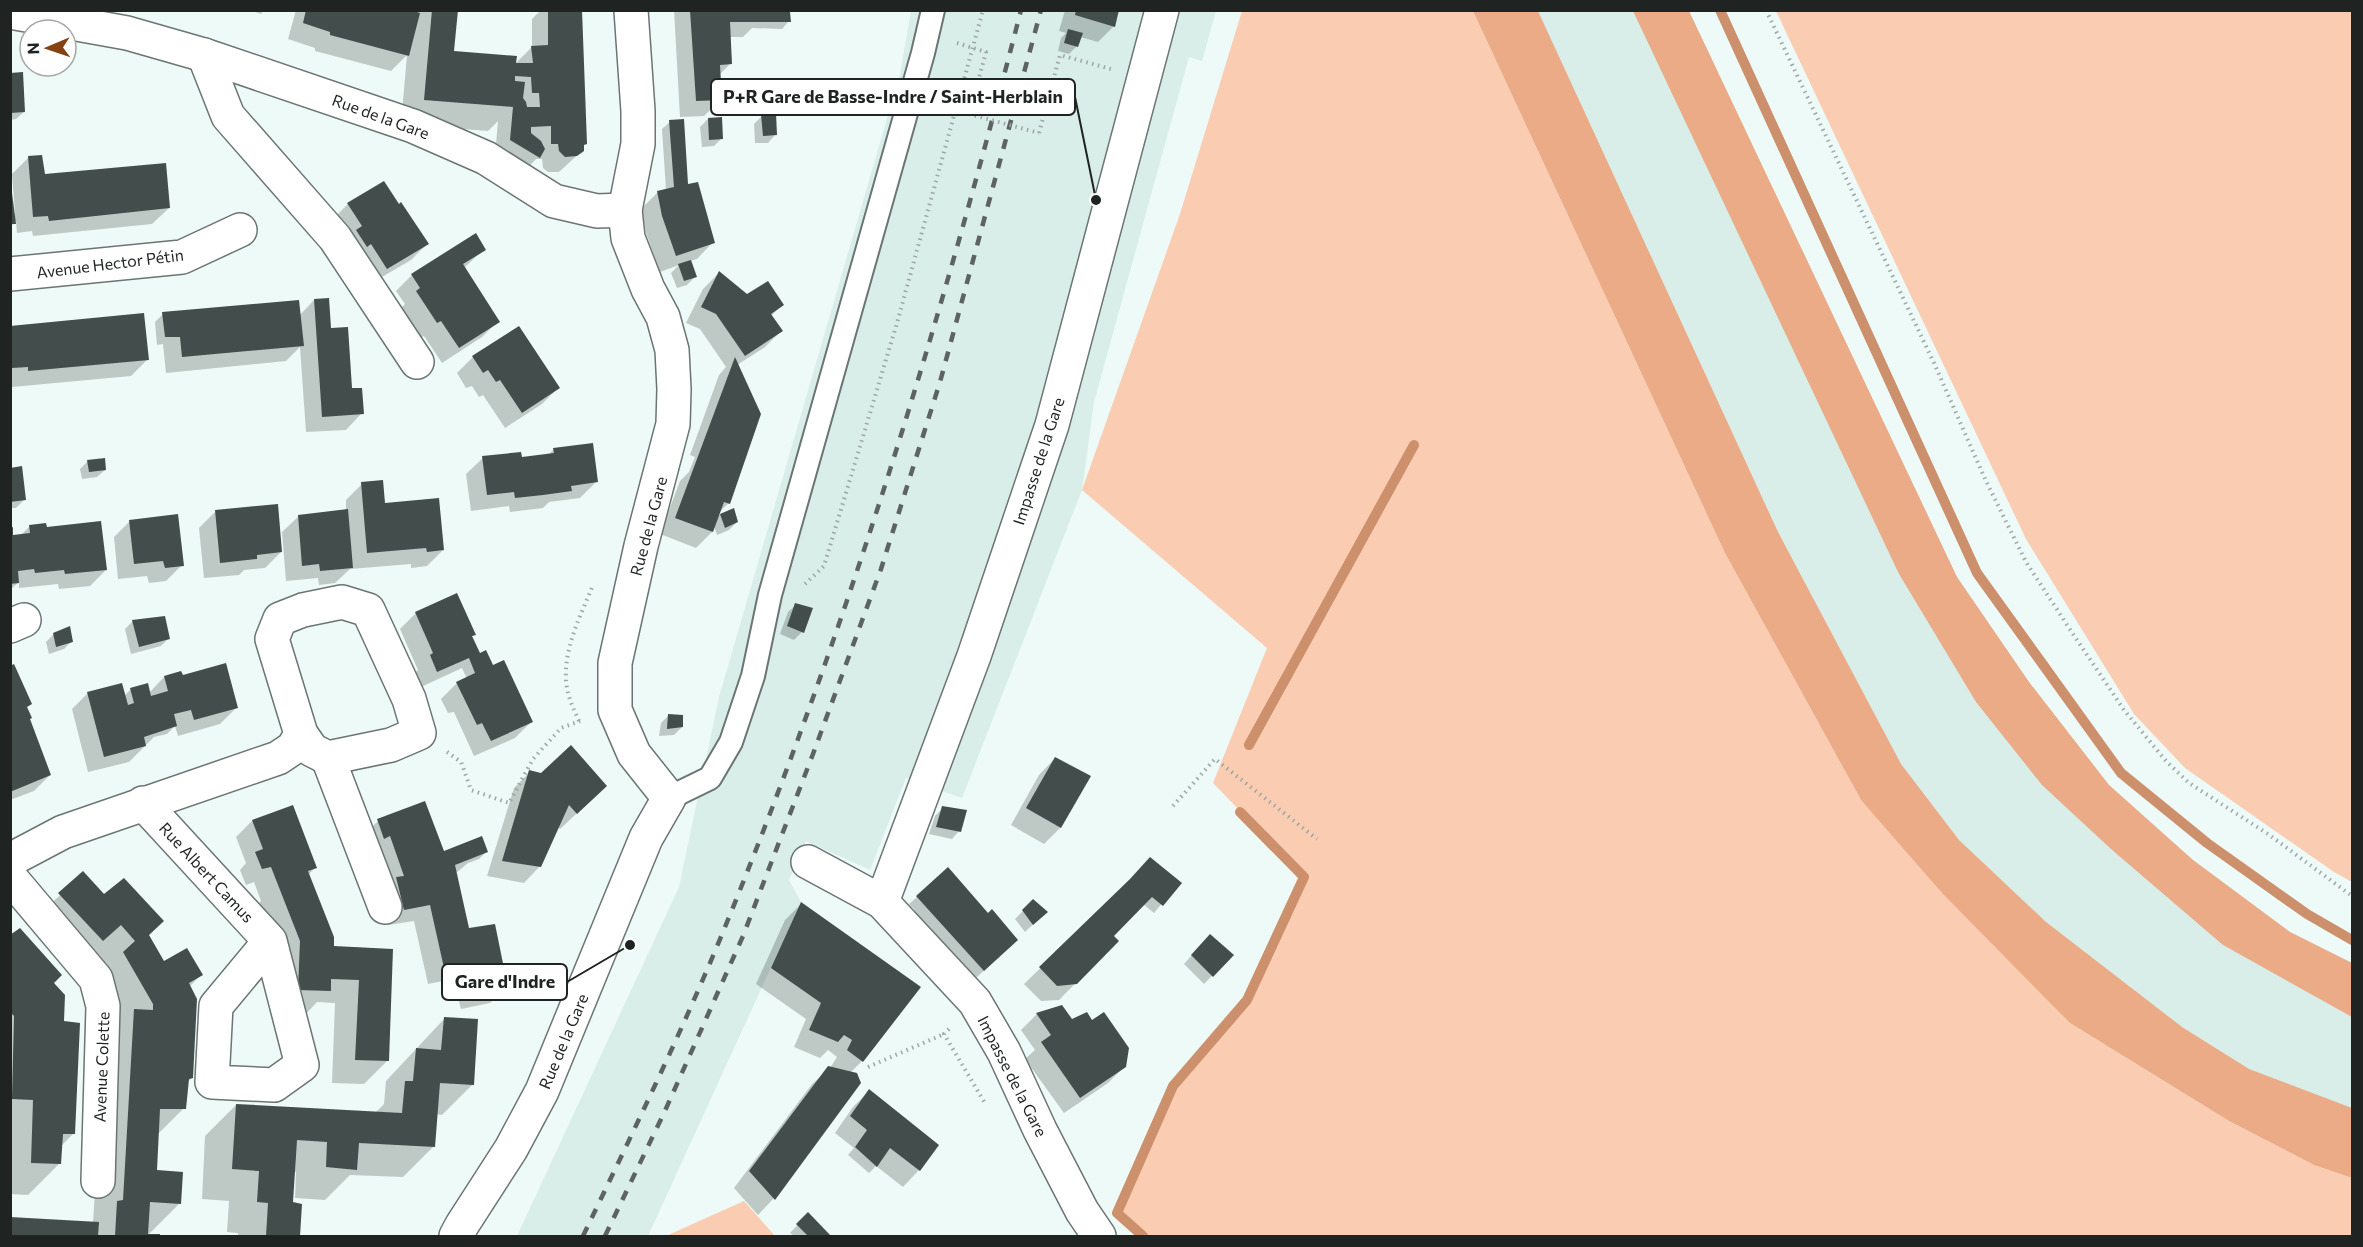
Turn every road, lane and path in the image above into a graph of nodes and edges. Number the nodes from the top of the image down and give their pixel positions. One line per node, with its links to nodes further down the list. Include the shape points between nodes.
1 (631, 10): 11 (street, via 638,144)
2 (933, 10): 7 (lane)
3 (983, 10): 8 (path)
4 (1162, 10): 10 (street, Impasse de la Gare)
5 (1766, 10): 27 (path, via 2026,562 2124,710 2166,761 2189,783 2268,834)
6 (10, 12): 9 (street, Rue de la Gare, via 127,33)
7 (927, 34): 8 (path); 15 (lane)
8 (973, 48): 10 (path, bridge, via 986,52 969,114 1038,133 1060,55); 15 (path, via 824,566 789,601)
9 (204, 55): 11 (street, Rue de la Gare, via 413,126 486,158 554,201 597,211); 14 (street, via 228,116 335,238)
10 (1144, 78): 28 (street, Impasse de la Gare, via 1052,424 974,656)
11 (625, 210): 20 (street, Rue de la Gare, via 628,238 663,317 672,350 674,389 673,424 615,663 615,710 634,754)
12 (240, 230): 13 (street, Avenue Hector Pétin, via 182,257)
13 (10, 274)
14 (417, 362)
15 (770, 595): 20 (lane, via 753,676 731,742 710,778)
16 (561, 728): 17 (path, via 533,759 509,804 471,790 461,762)
17 (419, 733): 18 (street, via 409,699 368,610 342,602 280,619 272,639); 19 (street, via 391,745)
18 (301, 734): 19 (street, via 312,750); 21 (street, Rue Albert Camus, via 293,748 278,758)
19 (328, 758): 29 (street)
20 (669, 798): 34 (street, Rue de la Gare, via 646,838 542,1091)
21 (143, 803): 24 (street, Rue Albert Camus, via 63,832); 30 (street, Rue Albert Camus)
22 (1173, 806): 23 (path, via 1215,759)
23 (1317, 839)
24 (10, 861)
25 (808, 862): 28 (street, Impasse de la Gare)
26 (10, 877): 33 (street, Avenue Colette, via 96,979 104,1006)
27 (2352, 897)
28 (882, 902): 35 (street, Impasse de la Gare, via 975,1002 1004,1052 1082,1211)
29 (385, 907)
30 (270, 941)
31 (944, 1034): 32 (path)
32 (868, 1067)
33 (98, 1181)
34 (456, 1236)
35 (1100, 1236)

